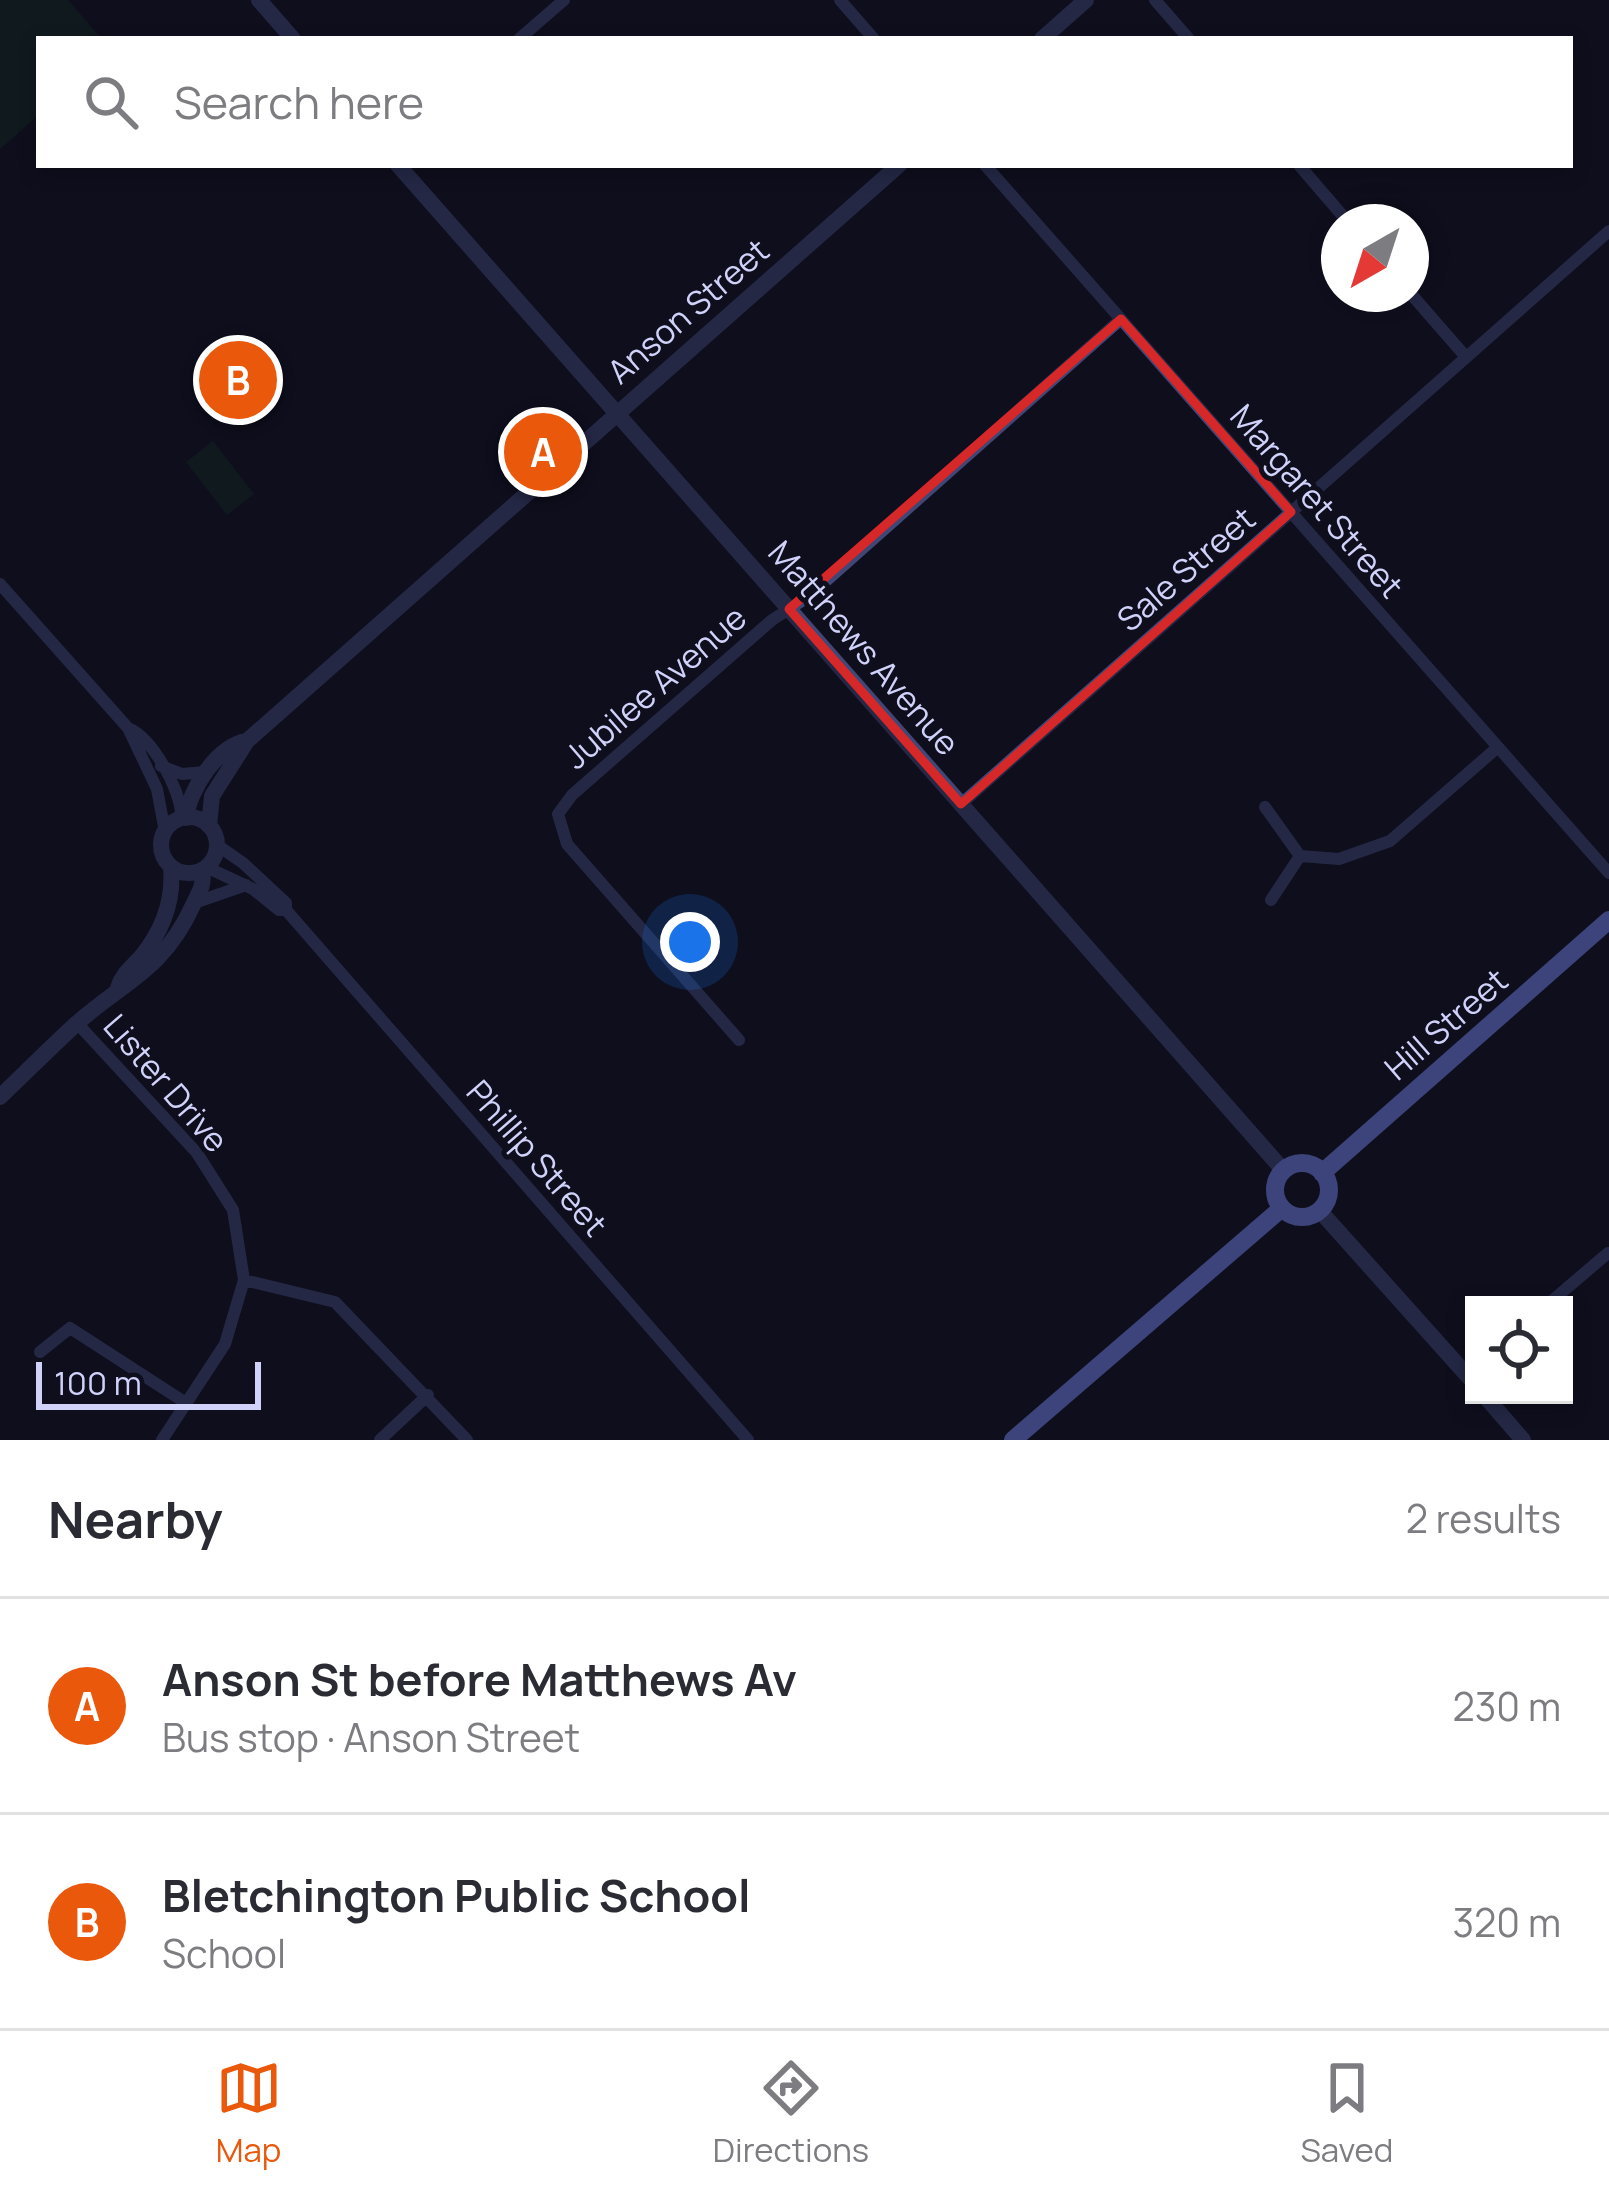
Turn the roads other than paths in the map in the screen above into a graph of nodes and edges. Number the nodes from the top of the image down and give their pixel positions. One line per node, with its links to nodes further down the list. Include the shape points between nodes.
1 (259, 0): 6 (street)
2 (564, 0): 7 (street)
3 (840, 0): 8 (street)
4 (1086, 0): 9 (street)
5 (1155, 0): 10 (street)
6 (290, 36)
7 (522, 36)
8 (871, 36)
9 (1045, 36)
10 (1186, 36)
11 (401, 168): 20 (street, Matthews Avenue)
12 (896, 168): 20 (street, Anson Street)
13 (988, 168): 18 (street, Margaret Street)
14 (1302, 168): 15 (street)
15 (1333, 204)
16 (1609, 231): 19 (street, Sale Street)
17 (1427, 312): 19 (street)
18 (1121, 320): 21 (street, Margaret Street); 23 (street, Jubilee Avenue)
19 (1466, 357): 21 (street, Sale Street)
20 (618, 413): 23 (street, Matthews Avenue); 25 (street, Anson Street)
21 (1291, 512): 26 (street, Margaret Street); 29 (street, Sale Street)
22 (0, 584): 24 (street)
23 (789, 609): 29 (street, Matthews Avenue); 46 (street, Jubilee Avenue, via 558,814 567,844)
24 (128, 728): 27 (street); 33 (street, via 157,789)
25 (247, 741): 28 (street, Anson Street); 32 (street, Anson Street, via 212,796)
26 (1498, 746): 35 (street, via 1390,841 1340,860); 38 (street, Margaret Street)
27 (160, 765): 28 (street, via 182,774); 31 (street)
28 (207, 771): 31 (street, Anson Street)
29 (961, 804): 48 (street, Matthews Avenue)
30 (1265, 807): 35 (street)
31 (183, 818): 32 (street); 33 (street)
32 (209, 826): 34 (street)
33 (164, 832): 36 (street, via 161,848)
34 (217, 845): 37 (street); 42 (street, Phillip Street, via 272,888)
35 (1300, 856): 40 (street)
36 (171, 867): 37 (street); 44 (street, via 161,924)
37 (204, 869): 39 (street, Phillip Street); 41 (street)
38 (1609, 873)
39 (246, 885): 41 (street); 42 (street, Phillip Street)
40 (1271, 900)
41 (194, 903): 44 (street, via 166,950)
42 (286, 910): 63 (street, Phillip Street)
43 (1609, 920): 49 (main road, Hill Street)
44 (118, 988): 45 (street)
45 (77, 1023): 47 (street); 53 (street, Lister Drive, via 197,1153 233,1210)
46 (739, 1040)
47 (0, 1096)
48 (1284, 1171): 49 (main road, via 1299,1164); 50 (main road, via 1276,1184)
49 (1322, 1172): 51 (main road, via 1329,1188)
50 (1282, 1208): 51 (main road, via 1304,1217); 64 (main road)
51 (1320, 1211): 56 (street)
52 (1608, 1253): 54 (street)
53 (244, 1280): 57 (street, via 335,1302); 58 (street, Lister Drive, via 224,1344)
54 (1558, 1296)
55 (40, 1352): 58 (street, via 70,1328)
56 (1465, 1368)
57 (428, 1396): 61 (street); 62 (street)
58 (186, 1403): 60 (street, Lister Drive)
59 (1492, 1404): 65 (street)
60 (162, 1440)
61 (380, 1440)
62 (467, 1440)
63 (748, 1440)
64 (1013, 1440)
65 (1523, 1440)

